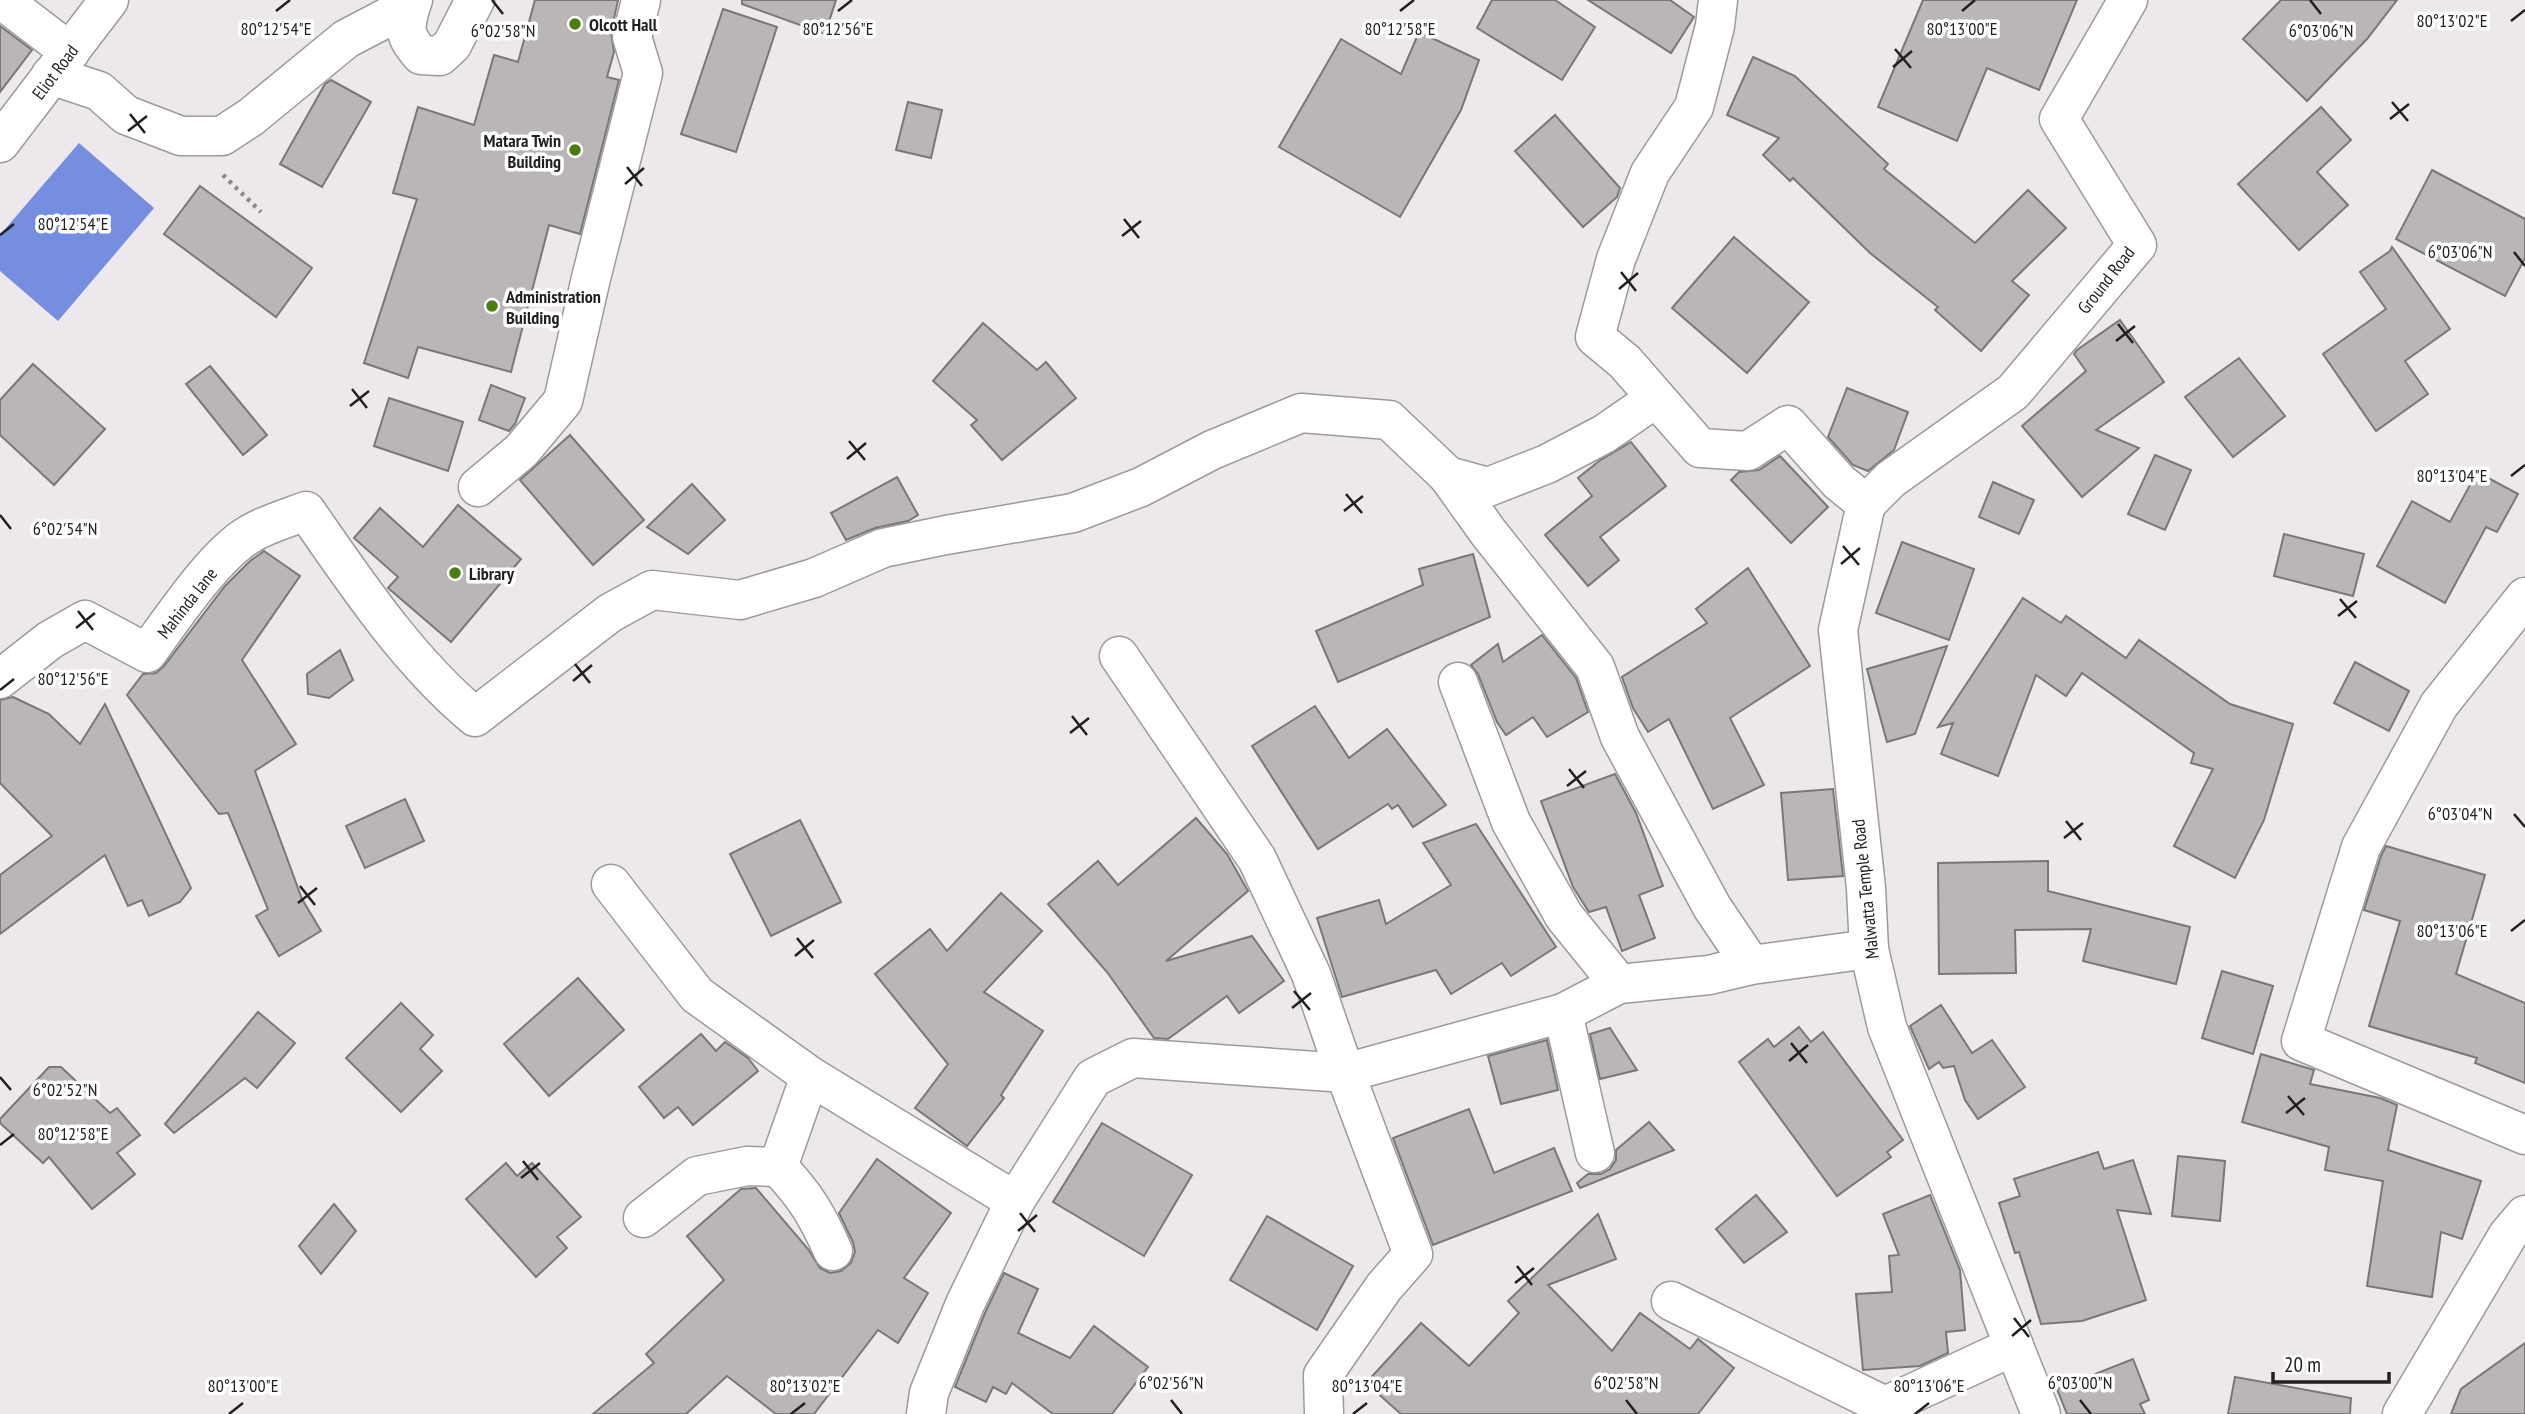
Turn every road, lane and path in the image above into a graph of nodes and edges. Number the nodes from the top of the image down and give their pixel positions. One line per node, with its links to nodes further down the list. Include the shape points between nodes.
1 (2, 0): 8 (street)
2 (109, 0): 8 (street, Eliot Road)
3 (475, 0): 7 (street, via 452,45 440,56 421,55 410,42 405,27)
4 (641, 0): 12 (street, via 632,37 643,72 563,401 521,451)
5 (1718, 0): 10 (street, via 1693,107 1650,173 1616,259 1595,337 1625,362)
6 (2128, 0): 13 (street, Ground Road, via 2059,119 2137,245 2013,392 1891,479)
7 (412, 3): 8 (street, via 346,39 222,136 181,136 126,115)
8 (60, 63): 9 (street, Eliot Road)
9 (0, 143)
10 (1656, 398): 11 (street, via 1604,434 1547,464 1488,486); 13 (street, via 1700,448 1748,451 1788,425 1839,482)
11 (1448, 475): 16 (street, Mahinda lane, via 1389,419 1301,413 1212,450 1141,487 1073,513 883,548 814,578 740,600 652,590 610,613 475,717 448,694 363,593 306,511 250,534 228,551 148,653 85,620 50,640); 20 (street, via 1595,667 1620,737 1712,907)
12 (478, 487)
13 (1866, 504): 19 (street, Malwatta Temple Road, via 1838,630)
14 (2525, 597): 25 (street, via 2439,705 2361,847 2301,1041)
15 (1119, 656): 23 (street, via 1257,859 1311,974)
16 (0, 679)
17 (1458, 682): 21 (street, via 1511,822 1564,916)
18 (611, 884): 24 (street, via 697,995)
19 (1869, 949): 20 (street); 33 (street, Malwatta Temple Road, via 1887,1027)
20 (1751, 965): 21 (street, via 1709,975)
21 (1619, 984): 22 (street)
22 (1563, 1013): 23 (street); 26 (street)
23 (1345, 1073): 28 (street, via 1133,1058 1093,1078); 35 (street, via 1413,1254 1384,1287 1323,1375)
24 (810, 1076): 27 (street); 28 (street)
25 (2525, 1135)
26 (1595, 1153)
27 (778, 1167): 30 (street, via 747,1166 697,1176); 31 (street, via 800,1190)
28 (1015, 1201): 34 (street, via 965,1304 929,1393)
29 (2525, 1216): 37 (street, via 2508,1235)
30 (643, 1218)
31 (833, 1251)
32 (1671, 1301): 33 (street, via 1885,1406)
33 (2014, 1346): 36 (street, Malwatta Temple Road)
34 (926, 1414)
35 (1324, 1414)
36 (2041, 1414)
37 (2402, 1414)

